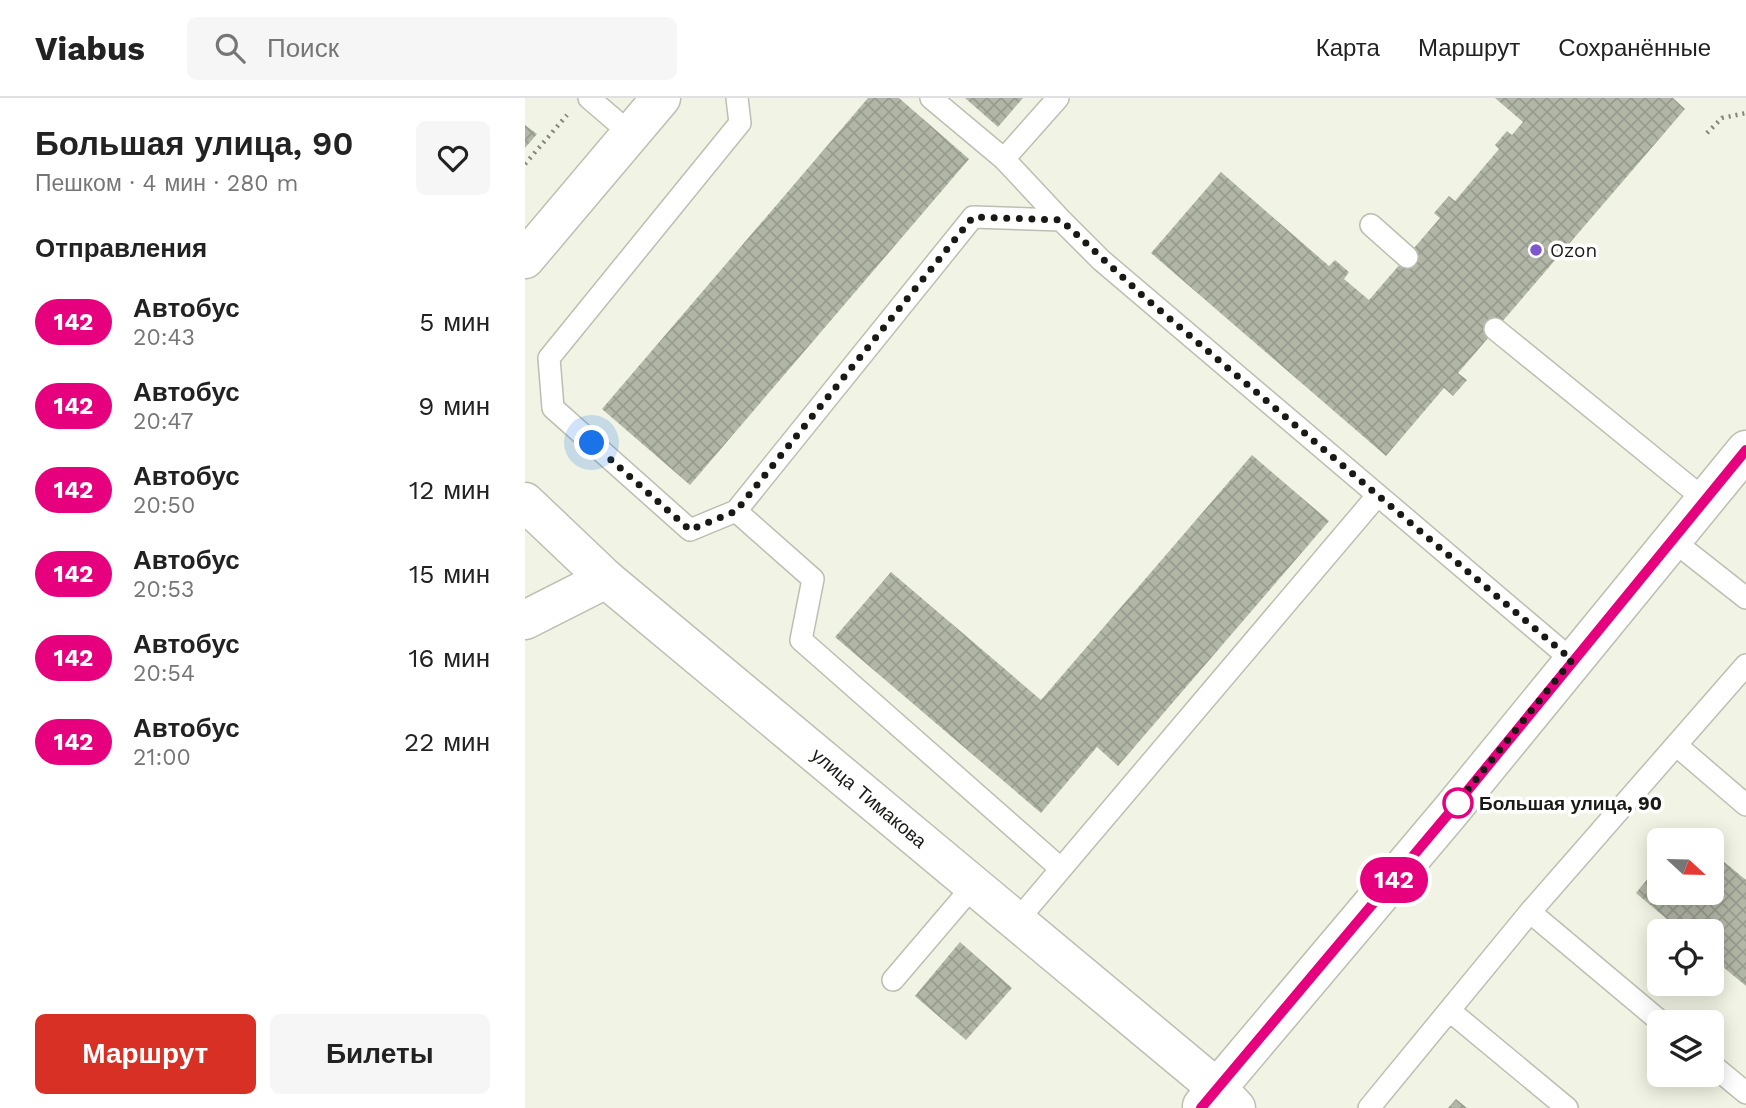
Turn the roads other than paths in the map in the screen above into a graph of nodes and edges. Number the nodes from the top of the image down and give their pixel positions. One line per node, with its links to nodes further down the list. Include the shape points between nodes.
1 (661, 98): 6 (street)
2 (737, 98): 17 (lane, via 740,123 549,358 552,408 690,530)
3 (931, 98): 7 (lane)
4 (1058, 98): 7 (lane)
5 (581, 103): 6 (lane)
6 (631, 134): 11 (street)
7 (1004, 159): 8 (lane)
8 (1061, 220): 14 (lane, via 1101,260); 17 (lane, via 973,217)
9 (1371, 225): 10 (lane)
10 (1407, 257)
11 (525, 259)
12 (1495, 329): 15 (lane)
13 (1746, 450): 15 (street)
14 (1377, 496): 22 (lane); 26 (lane)
15 (1705, 499): 18 (street)
16 (525, 502): 19 (street, улица Тимакова)
17 (736, 511): 26 (lane, via 813,579 801,640)
18 (1671, 539): 20 (lane); 22 (street)
19 (606, 579): 21 (street); 27 (street, улица Тимакова)
20 (1746, 598)
21 (525, 620)
22 (1572, 660): 35 (street)
23 (1746, 665): 24 (lane)
24 (1676, 745): 25 (lane); 28 (lane)
25 (1746, 805)
26 (1059, 867): 29 (lane)
27 (974, 885): 29 (street, улица Тимакова); 30 (lane)
28 (1529, 912): 31 (lane); 32 (lane)
29 (1016, 922): 35 (street, улица Тимакова)
30 (893, 980)
31 (1647, 1010)
32 (1450, 1011): 36 (lane); 37 (lane)
33 (1724, 1075): 34 (lane)
34 (1746, 1093)
35 (1218, 1102)
36 (1369, 1108)
37 (1567, 1108)

